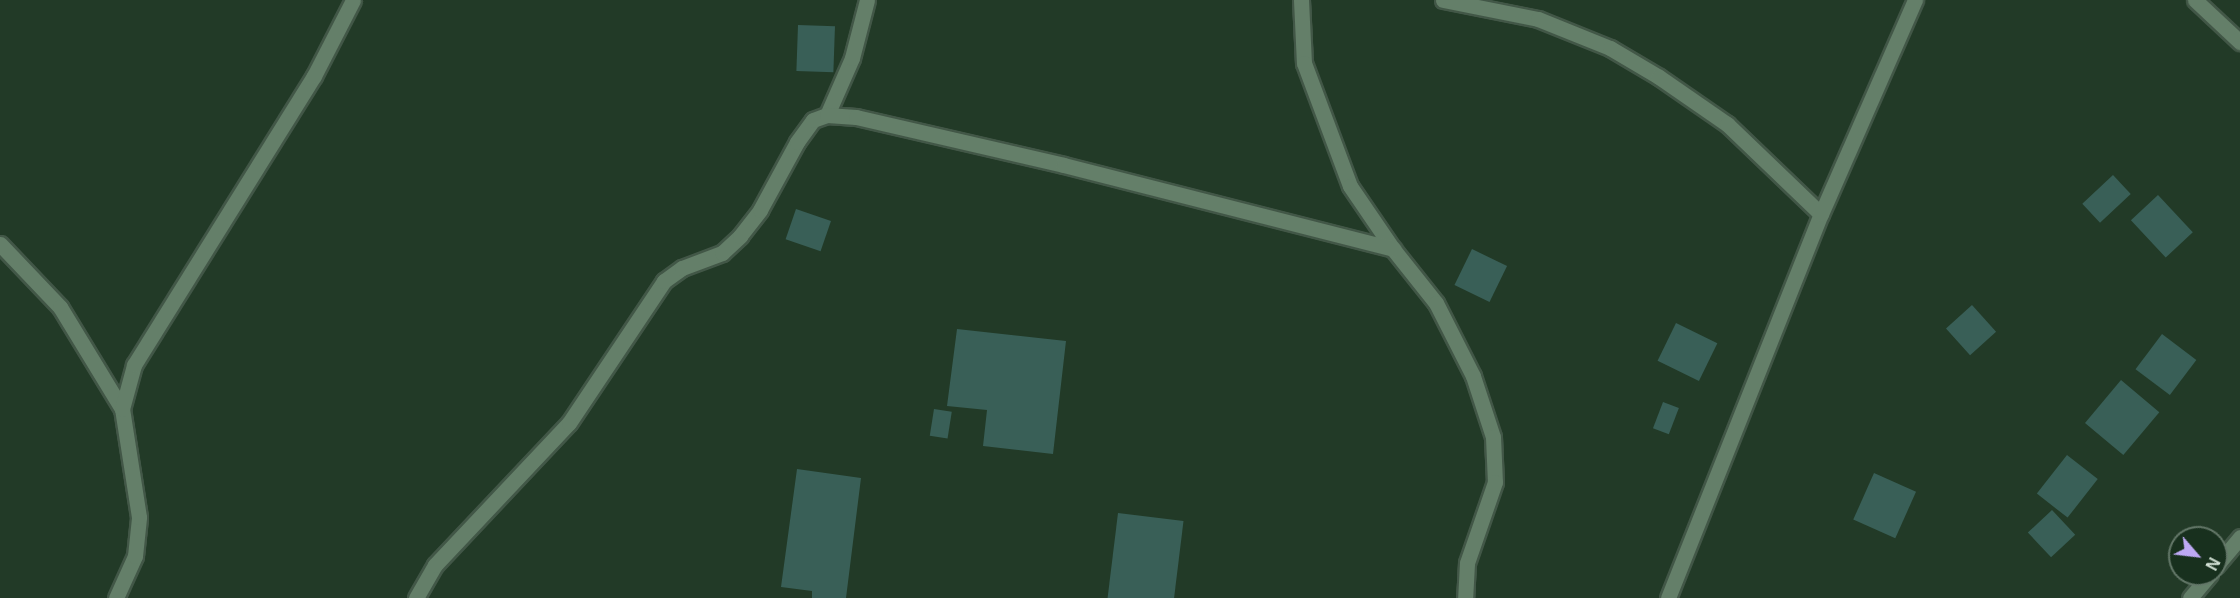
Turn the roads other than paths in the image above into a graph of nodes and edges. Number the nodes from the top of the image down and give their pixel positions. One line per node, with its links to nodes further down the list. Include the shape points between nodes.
1 (353, 0): 12 (street, via 314,76 134,365)
2 (867, 0): 8 (street, via 852,58)
3 (1301, 0): 11 (street, via 1304,63 1341,164 1350,186)
4 (1443, 0): 9 (street, via 1538,19 1610,48 1727,124)
5 (1915, 0): 9 (street)
6 (2195, 0): 7 (street)
7 (2240, 42)
8 (827, 115): 11 (street, via 856,117 1064,165); 18 (street, via 813,120 797,142 760,210 740,236 722,253 682,268 663,280 570,423 435,565)
9 (1821, 214): 16 (street)
10 (0, 244): 12 (street, via 60,307)
11 (1393, 249): 19 (street, via 1436,303 1473,376 1492,437 1495,482 1467,564)
12 (122, 409): 17 (street, via 139,517 135,556)
13 (2240, 537): 14 (street)
14 (2228, 552)
15 (2200, 586): 20 (street)
16 (1671, 596)
17 (117, 598)
18 (416, 598)
19 (1465, 598)
20 (2190, 598)

